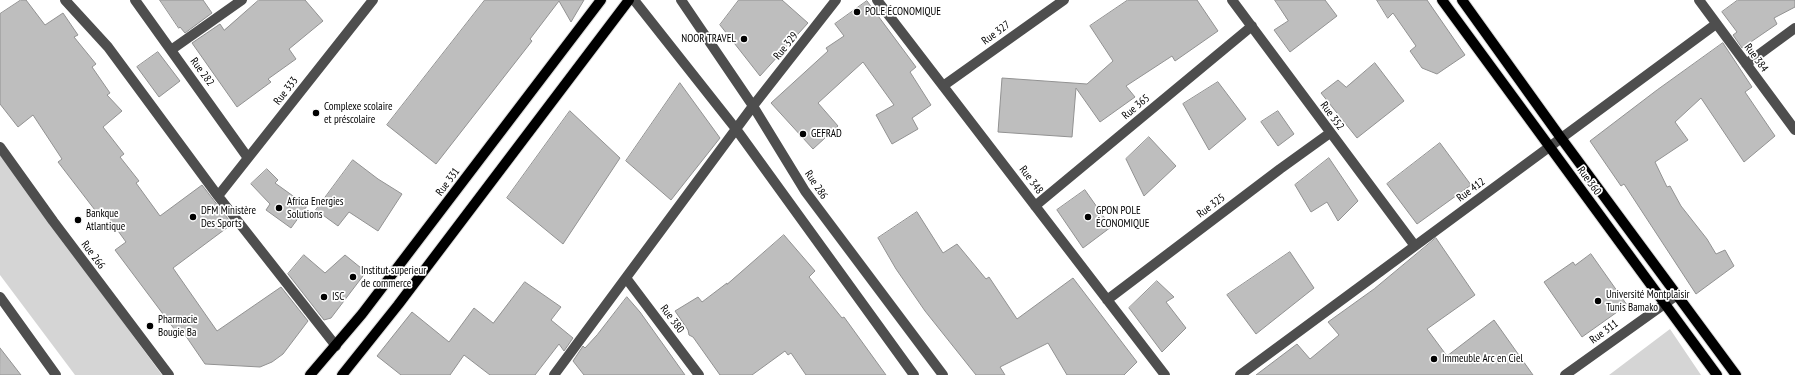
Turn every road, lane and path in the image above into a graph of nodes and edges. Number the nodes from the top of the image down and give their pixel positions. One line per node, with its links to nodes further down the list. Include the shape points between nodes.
1 (65, 0): 30 (street, via 108,47)
2 (135, 0): 19 (street, Rue 282)
3 (242, 0): 19 (street)
4 (373, 0): 29 (street, Rue 333)
5 (601, 0): 38 (main road, Rue 331)
6 (629, 0): 42 (main road)
7 (634, 0): 23 (street)
8 (681, 0): 22 (street, Rue 286)
9 (836, 0): 22 (street, Rue 329)
10 (877, 0): 21 (street, Rue 348)
11 (1064, 0): 21 (street, Rue 327)
12 (1232, 0): 17 (street, Rue 352)
13 (1442, 0): 27 (main road, Rue 360)
14 (1462, 0): 26 (main road)
15 (1699, 0): 16 (street, Rue 384)
16 (1716, 24): 20 (street, Rue 384); 26 (street, Rue 412)
17 (1252, 26): 25 (street, Rue 352); 31 (street, Rue 365)
18 (1795, 28): 20 (street)
19 (171, 50): 29 (street, Rue 282)
20 (1746, 64): 24 (street, Rue 384)
21 (943, 86): 31 (street, Rue 348)
22 (753, 106): 23 (street, Rue 329); 46 (street, Rue 286, via 805,191)
23 (736, 129): 33 (street, Rue 329); 45 (street)
24 (1795, 130)
25 (1330, 134): 32 (street, Rue 352); 36 (street, Rue 325)
26 (1561, 138): 27 (street, Rue 412); 34 (main road)
27 (1549, 147): 32 (street, Rue 412); 37 (main road, Rue 360)
28 (0, 148): 40 (street, Rue 266)
29 (248, 158): 30 (street, Rue 333)
30 (218, 196): 38 (street)
31 (1036, 206): 36 (street, Rue 348)
32 (1415, 246): 48 (street, Rue 412)
33 (626, 278): 43 (street, Rue 329); 44 (street, Rue 380)
34 (1677, 295): 37 (street, Rue 311); 51 (main road)
35 (0, 297): 39 (street)
36 (1107, 300): 47 (street, Rue 348)
37 (1664, 304): 49 (street, Rue 311); 50 (main road, Rue 360)
38 (336, 346): 41 (main road, Rue 331)
39 (56, 375)
40 (169, 375)
41 (310, 375)
42 (342, 375)
43 (554, 375)
44 (699, 375)
45 (914, 375)
46 (943, 375)
47 (1165, 375)
48 (1240, 375)
49 (1565, 375)
50 (1717, 375)
51 (1736, 375)

